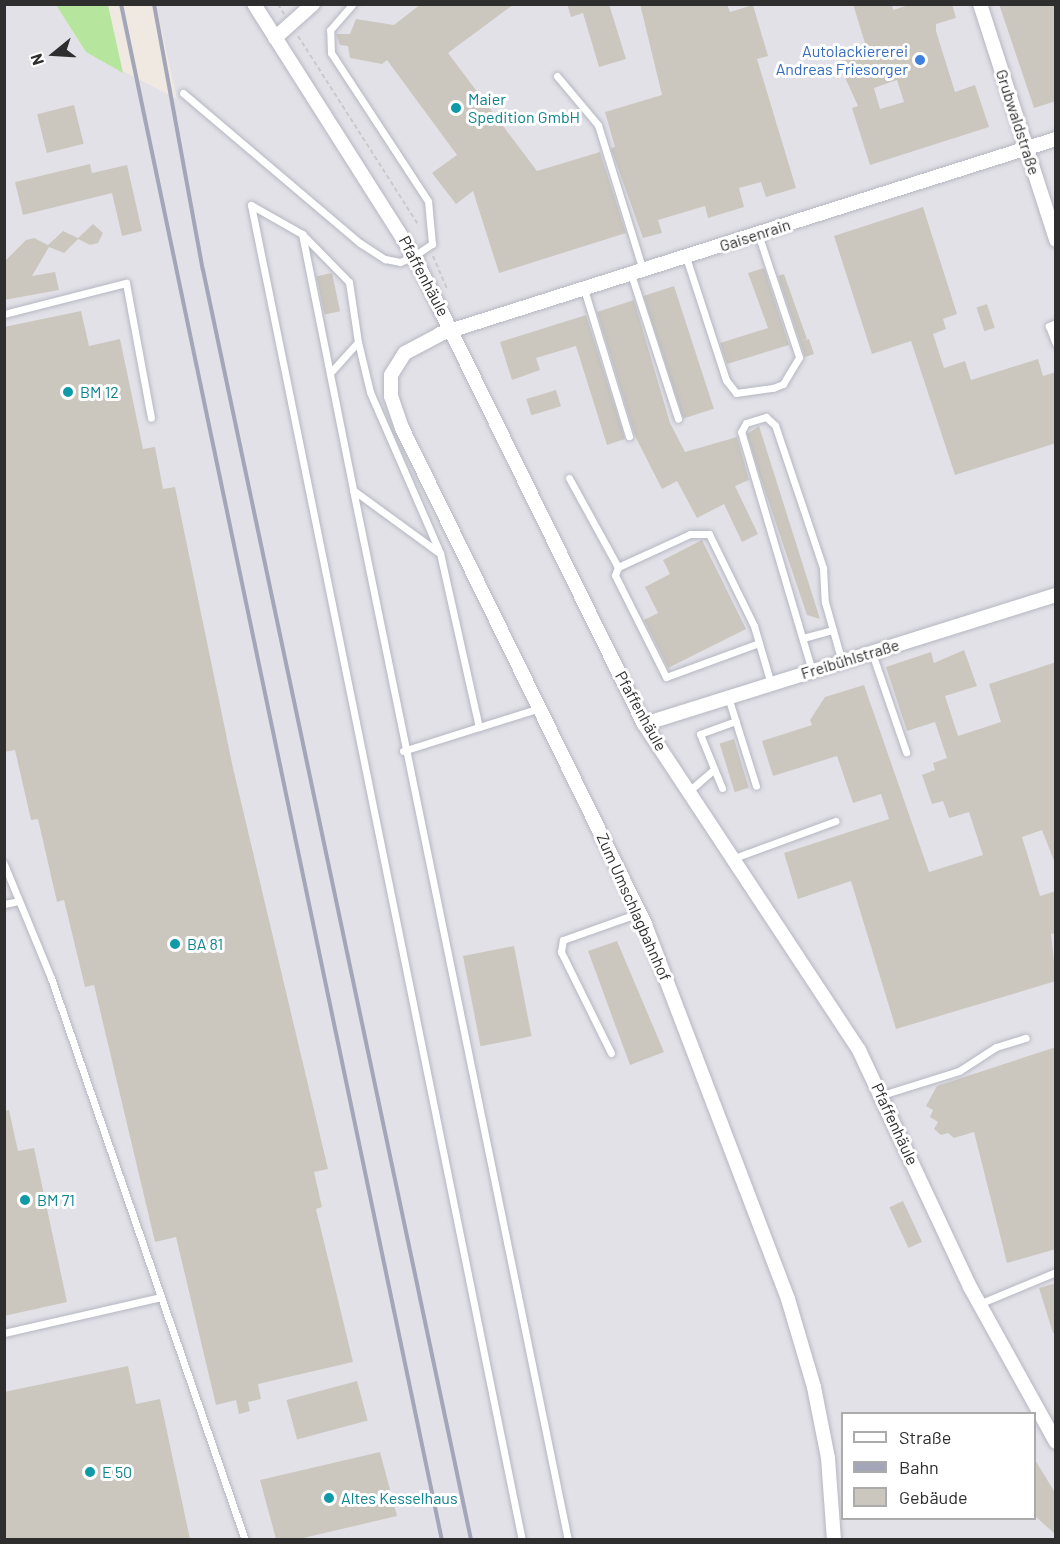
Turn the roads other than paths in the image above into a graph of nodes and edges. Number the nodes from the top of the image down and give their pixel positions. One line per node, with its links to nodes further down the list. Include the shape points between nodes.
1 (254, 4): 5 (street, Pfaffenhäule)
2 (313, 4): 5 (street)
3 (353, 4): 13 (lane, via 330,30 331,53 428,201 434,234 429,246)
4 (980, 4): 9 (street, Grubwaldstraße)
5 (275, 38): 13 (street, Pfaffenhäule)
6 (557, 76): 15 (lane, via 598,125)
7 (183, 93): 13 (lane, via 360,243 385,259 400,262)
8 (1056, 139): 9 (street, Gaisenrain)
9 (1026, 148): 11 (street, Gaisenrain); 12 (street, Grubwaldstraße)
10 (302, 234): 20 (lane, via 349,282); 22 (lane); 68 (lane, via 250,205)
11 (758, 234): 14 (street, Gaisenrain); 14 (lane, via 799,357 783,384 773,388 736,393 726,380)
12 (1056, 240)
13 (414, 256): 19 (street, Pfaffenhäule)
14 (686, 257): 15 (street, Gaisenrain)
15 (637, 272): 16 (street, Gaisenrain); 24 (lane)
16 (584, 289): 19 (street, Gaisenrain); 25 (lane)
17 (4, 314): 23 (lane, via 126,283)
18 (1056, 323): 21 (lane, via 1049,326)
19 (454, 331): 39 (street, Zum Umschlagbahnhof, via 418,343 405,353 391,375 391,396 402,428); 41 (street, Pfaffenhäule)
20 (358, 342): 22 (lane); 28 (lane, via 370,392)
21 (1056, 344)
22 (330, 373): 27 (lane)
23 (151, 418)
24 (678, 419)
25 (629, 436)
26 (569, 477): 29 (lane)
27 (352, 490): 28 (lane); 43 (lane)
28 (440, 553): 42 (lane)
29 (618, 567): 33 (lane, via 690,534 709,534); 33 (lane, via 615,574 666,677)
30 (1056, 595): 34 (street, Freibühlstraße)
31 (833, 630): 32 (lane); 32 (lane, via 823,568 792,471 775,425 763,418 743,424 741,432); 35 (lane)
32 (803, 638): 36 (lane)
33 (759, 643): 37 (lane)
34 (872, 652): 35 (street, Freibühlstraße); 44 (lane)
35 (842, 662): 36 (street, Freibühlstraße)
36 (812, 671): 37 (street, Freibühlstraße)
37 (771, 684): 38 (street, Freibühlstraße)
38 (728, 698): 40 (lane); 41 (street, Freibühlstraße)
39 (542, 707): 42 (lane); 54 (street, Zum Umschlagbahnhof)
40 (736, 721): 45 (lane, via 700,734); 46 (lane)
41 (644, 724): 48 (street, Pfaffenhäule)
42 (479, 727): 43 (lane)
43 (403, 751): 69 (lane)
44 (906, 752)
45 (714, 769): 47 (lane); 48 (lane)
46 (756, 786)
47 (722, 788)
48 (689, 791): 50 (street, Pfaffenhäule)
49 (835, 821): 50 (lane)
50 (734, 858): 57 (street, Pfaffenhäule, via 859,1050)
51 (4, 864): 52 (lane)
52 (19, 901): 53 (lane); 59 (lane, via 51,978)
53 (4, 904)
54 (639, 913): 56 (lane, via 563,940 561,952); 70 (street, Zum Umschlagbahnhof, via 788,1299 814,1388 828,1458)
55 (1026, 1038): 57 (lane, via 996,1047 959,1071)
56 (611, 1053)
57 (882, 1095): 60 (street, Pfaffenhäule)
58 (1056, 1272): 60 (lane)
59 (161, 1297): 61 (lane); 67 (lane)
60 (979, 1304): 63 (street, Pfaffenhäule)
61 (4, 1333)
62 (1036, 1412): 65 (street, Pfaffenhäule)
63 (1036, 1412)
64 (1056, 1418): 65 (street)
65 (1041, 1422): 66 (street, Pfaffenhäule)
66 (1056, 1442)
67 (245, 1539)
68 (522, 1539)
69 (568, 1539)
70 (834, 1539)

